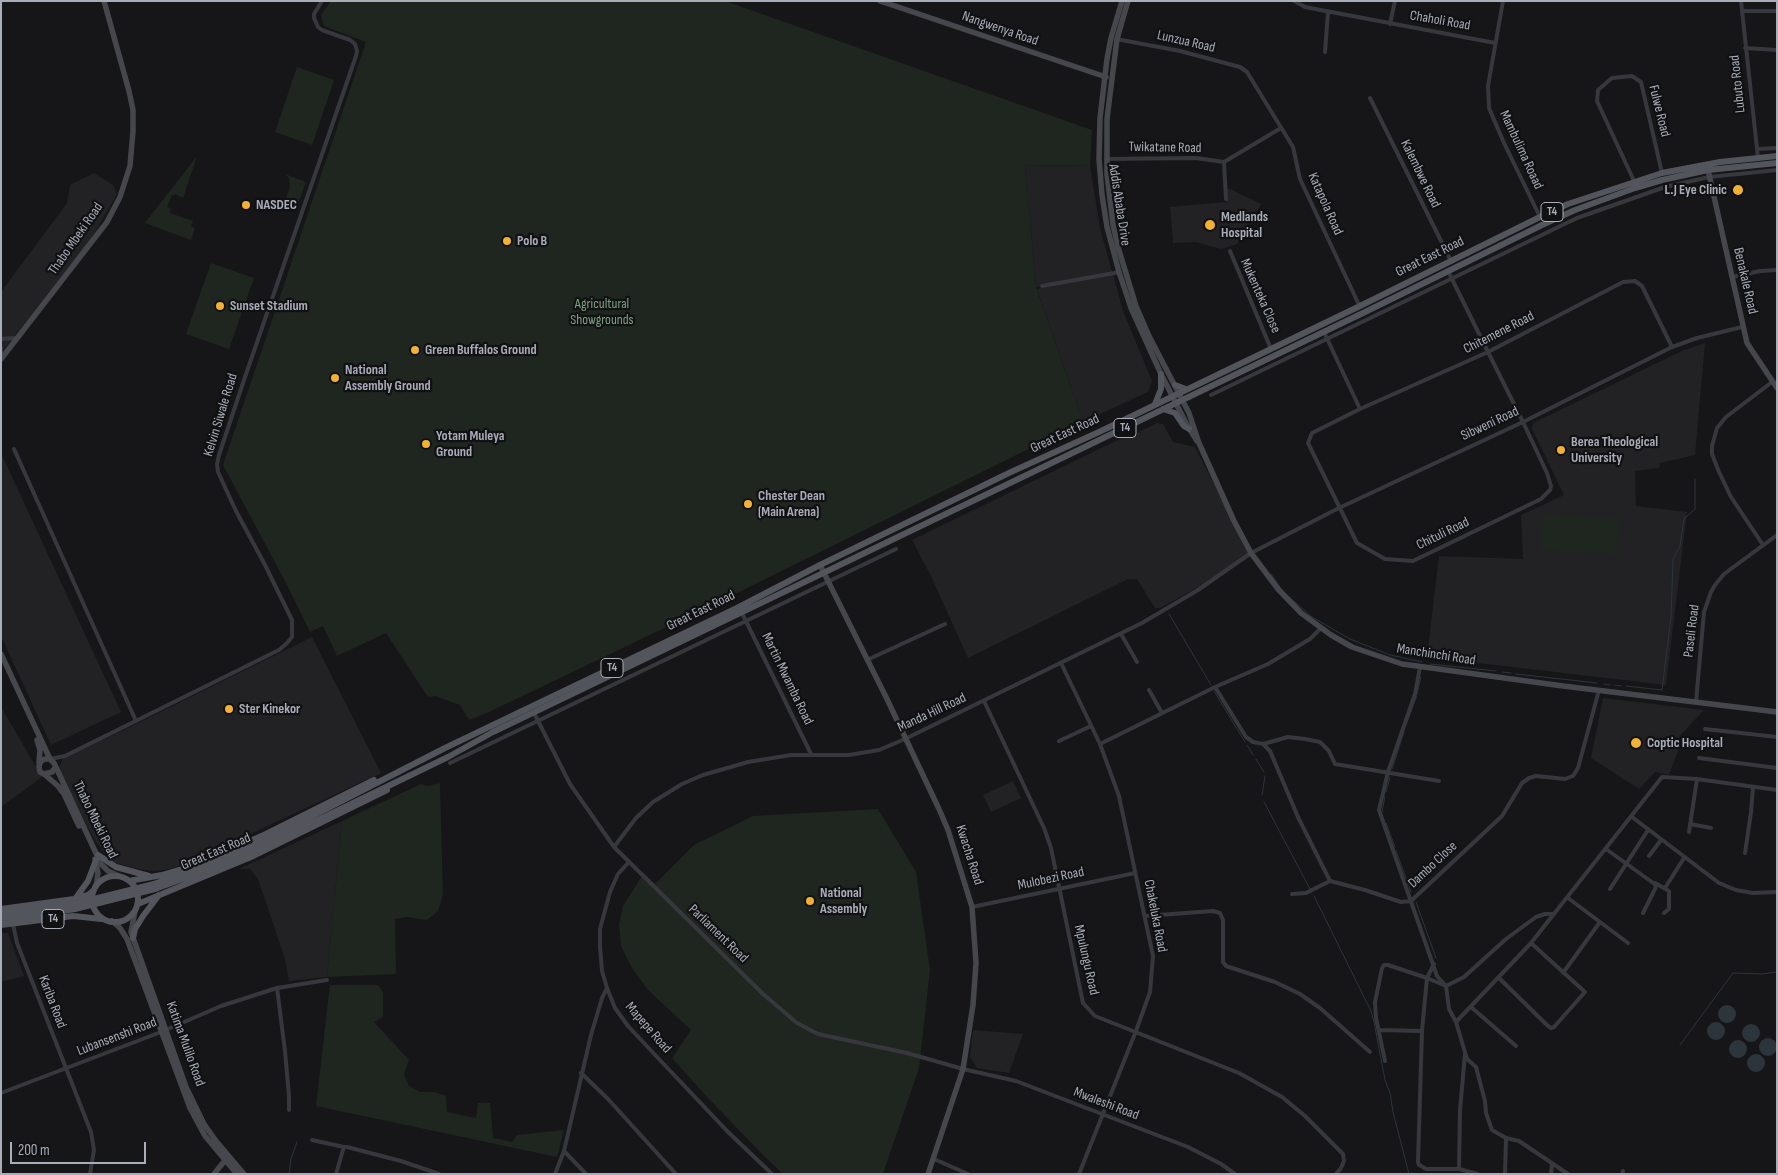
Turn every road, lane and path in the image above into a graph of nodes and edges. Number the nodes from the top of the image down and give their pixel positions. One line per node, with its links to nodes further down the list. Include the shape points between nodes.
1 (104, 1): 51 (main road, Thabo Mbeki Road, via 133,110 130,166 120,197 107,222)
2 (322, 1): 104 (street, Kelvin Siwale Road, via 314,14 318,27 350,40 355,44 356,56 217,464 236,511 292,620 292,637 278,650)
3 (880, 1): 20 (main road, Nangwenya Road)
4 (1122, 1): 14 (main road, Addis Ababa Drive)
5 (1128, 1): 14 (main road, Addis Ababa Drive)
6 (1294, 1): 12 (street, Chaholi Road)
7 (1395, 1): 13 (street)
8 (1503, 1): 15 (street, Mambulima Roaad)
9 (1742, 1): 10 (street, Lubuto Road)
10 (1742, 11): 11 (street); 16 (street, Lubuto Road)
11 (1777, 11)
12 (1328, 12): 13 (street, Chaholi Road); 18 (street)
13 (1390, 24): 15 (street, Chaholi Road)
14 (1114, 38): 19 (main road, Addis Ababa Drive); 21 (main road, Addis Ababa Drive); 22 (street, Lunzua Road, via 1240,67)
15 (1495, 43): 38 (street, Mambulima Roaad, via 1488,86 1489,108)
16 (1745, 48): 17 (street); 26 (street, Lubuto Road)
17 (1777, 50)
18 (1325, 52)
19 (1106, 66): 20 (main road); 21 (main road, Addis Ababa Drive)
20 (1093, 74): 21 (main road, Nangwenya Road)
21 (1108, 78): 28 (main road, Addis Ababa Drive, via 1100,118); 29 (main road, Addis Ababa Drive)
22 (1252, 78): 24 (street, Katapola Road)
23 (1370, 98): 40 (street, Kalembwe Road)
24 (1282, 128): 31 (street); 47 (street, Katapola Road, via 1293,147 1300,179)
25 (1777, 148): 26 (street)
26 (1757, 149): 30 (street, Lubuto Road)
27 (1777, 156): 30 (main road, Great East Road / T4)
28 (1099, 159): 29 (street, Twikatane Road); 42 (main road, Addis Ababa Drive, via 1107,226)
29 (1106, 159): 31 (street, Twikatane Road, via 1196,158); 42 (main road, Addis Ababa Drive)
30 (1758, 161): 32 (main road, Great East Road / T4); 34 (main road, Great East Road / T4, via 1720,162); 35 (main road, Great East Road / T4)
31 (1224, 162): 37 (street)
32 (1777, 162)
33 (1777, 170): 35 (street)
34 (1662, 173): 36 (main road, Great East Road / T4); 36 (street, Fulwe Road, via 1641,82 1632,76 1612,78 1598,90 1597,100)
35 (1708, 174): 43 (main road, Great East Road / T4, via 1662,180 1575,210); 44 (street, via 1577,218); 45 (main road, Benakale Road)
36 (1634, 181): 38 (main road, Great East Road / T4)
37 (1226, 199)
38 (1540, 217): 40 (main road, Great East Road / T4)
39 (1230, 251): 57 (street, Mukenteka Close)
40 (1451, 261): 47 (main road, Great East Road / T4)
41 (1777, 270): 45 (street)
42 (1122, 271): 46 (street); 61 (main road, Addis Ababa Drive, via 1131,308); 63 (main road, Addis Ababa Drive)
43 (1448, 271): 44 (street); 48 (main road, Great East Road / T4)
44 (1452, 278): 52 (street); 58 (street)
45 (1731, 278): 49 (main road, Benakale Road)
46 (1042, 286)
47 (1360, 306): 48 (street, Katapola Road); 57 (main road, Great East Road / T4)
48 (1363, 314): 50 (main road, Great East Road / T4)
49 (1742, 327): 54 (street, Sibweni Road); 62 (main road, Benakale Road, via 1748,346)
50 (1324, 332): 52 (street); 68 (main road, Great East Road / T4)
51 (19, 337): 53 (street); 56 (main road, Thabo Mbeki Road)
52 (1328, 339): 67 (street); 71 (street)
53 (1, 340): 56 (street)
54 (1672, 347): 58 (street, Chitemene Road, via 1642,286 1635,281 1622,282); 72 (street, Sibweni Road)
55 (1, 348): 59 (street)
56 (10, 348): 60 (main road, Thabo Mbeki Road)
57 (1271, 349): 65 (main road, Great East Road / T4)
58 (1488, 352): 71 (street, Chitemene Road); 72 (street)
59 (1, 354)
60 (1, 359)
61 (1161, 374): 66 (main road, Addis Ababa Drive); 69 (main road, via 1161,390)
62 (1772, 382): 64 (main road, Benakale Road); 79 (street, via 1726,417 1717,428 1712,446 1712,454 1731,497)
63 (1175, 385): 65 (main road); 66 (main road, Addis Ababa Drive)
64 (1777, 388)
65 (1186, 389): 66 (main road, Great East Road / T4)
66 (1175, 394): 68 (main road, Addis Ababa Drive); 69 (main road, Great East Road / T4)
67 (1211, 395)
68 (1179, 402): 70 (main road, Great East Road / T4); 73 (main road, Manchinchi Road); 74 (main road, Manchinchi Road, via 1193,422)
69 (1154, 405): 82 (main road, Great East Road / T4)
70 (1163, 409): 73 (main road, via 1175,413); 83 (main road, Great East Road / T4)
71 (1360, 409): 75 (street, Chitemene Road, via 1312,433)
72 (1522, 422): 77 (street, Sibweni Road); 77 (street, Chituli Road, via 1547,474 1551,486 1548,494 1413,560 1385,559 1358,543)
73 (1189, 429): 74 (main road, Manchinchi Road)
74 (1199, 443): 81 (main road, Manchinchi Road)
75 (1308, 443): 77 (street, Chituli Road)
76 (14, 449): 104 (street)
77 (1339, 508): 81 (street, Sibweni Road)
78 (1777, 535): 79 (street, Paseli Road)
79 (1763, 545): 99 (street, Paseli Road, via 1719,579 1708,598)
80 (896, 549): 84 (street)
81 (1252, 553): 88 (main road, Manchinchi Road, via 1278,589); 89 (street, Manda Hill Road, via 1198,590)
82 (820, 565): 83 (main road, Kwacha Road); 146 (main road, Great East Road / T4, via 264,840)
83 (824, 572): 84 (main road, Kwacha Road); 85 (main road, Great East Road / T4)
84 (828, 582): 86 (street); 91 (main road, Kwacha Road)
85 (742, 613): 86 (street, Martin Mwamba Road); 101 (main road, Great East Road / T4)
86 (746, 621): 105 (street); 113 (street, Martin Mwamba Road)
87 (945, 624): 91 (street)
88 (1321, 628): 94 (main road, Manchinchi Road, via 1361,650); 95 (street, via 1310,639 1268,664)
89 (1121, 634): 92 (street); 93 (street, Manda Hill Road)
90 (1, 654): 103 (main road, Thabo Mbeki Road)
91 (867, 660): 109 (main road, Kwacha Road)
92 (1136, 662)
93 (1061, 663): 98 (street, Manda Hill Road); 106 (street, Chakeluka Road)
94 (1420, 667): 97 (main road, Manchinchi Road); 121 (street, via 1415,694)
95 (1214, 687): 102 (street); 112 (street, via 1246,737)
96 (1149, 690): 102 (street)
97 (1599, 690): 99 (main road, Manchinchi Road); 154 (street, Dambo Close, via 1573,776 1536,776 1522,783 1502,816)
98 (984, 701): 109 (street, Manda Hill Road); 150 (street, Mpulungu Road, via 1044,828)
99 (1696, 702): 100 (main road, Manchinchi Road)
100 (1777, 712)
101 (534, 713): 105 (street, Parliament Road); 146 (main road, Great East Road / T4, via 266,844 208,870)
102 (1162, 713): 111 (street)
103 (32, 719): 116 (main road, Thabo Mbeki Road); 117 (main road, Thabo Mbeki Road)
104 (136, 720): 114 (street, Kelvin Siwale Road)
105 (538, 722): 118 (street); 133 (street, Parliament Road, via 570,784)
106 (1091, 726): 110 (street); 111 (street, Chakeluka Road)
107 (1706, 729): 108 (street)
108 (1777, 737)
109 (905, 739): 113 (street, Manda Hill Road, via 878,750 849,755); 157 (main road, Kwacha Road, via 948,830)
110 (1059, 741)
111 (1100, 744): 141 (street, Chakeluka Road, via 1119,796)
112 (1263, 744): 121 (street, via 1288,737 1320,742 1336,764); 144 (street, via 1270,751)
113 (812, 754): 133 (street, Manda Hill Road, via 748,762 682,784 642,812)
114 (65, 756): 116 (street, Kelvin Siwale Road); 119 (street, Kelvin Siwale Road)
115 (1699, 758): 120 (street)
116 (50, 759): 117 (main road); 119 (main road, Thabo Mbeki Road)
117 (40, 763): 122 (main road, Thabo Mbeki Road, via 39,769)
118 (450, 763)
119 (55, 767): 122 (main road, via 52,772); 137 (main road, Thabo Mbeki Road)
120 (1777, 768)
121 (1388, 772): 124 (street); 154 (street, via 1379,810)
122 (44, 774): 137 (main road, Thabo Mbeki Road, via 64,794)
123 (1697, 779): 125 (street); 127 (street, via 1662,777); 128 (street)
124 (1439, 781)
125 (1753, 787): 126 (street); 135 (street)
126 (1777, 790)
127 (1632, 817): 130 (street); 134 (street)
128 (1690, 824): 129 (street); 131 (street)
129 (1711, 828)
130 (1648, 830): 132 (street); 140 (street)
131 (1689, 832)
132 (1661, 840): 136 (street); 138 (street)
133 (614, 847): 139 (street, Parliament Road)
134 (1606, 849): 140 (street); 153 (street)
135 (1744, 853)
136 (1649, 856)
137 (97, 857): 142 (main road, Thabo Mbeki Road, via 104,868); 146 (main road); 147 (main road, Thabo Mbeki Road); 155 (main road, via 86,886)
138 (1684, 858): 148 (street); 151 (street, via 1728,887 1753,893)
139 (628, 863): 180 (street, Mapepe Road, via 618,874 610,892 600,929 602,971); 192 (street, Parliament Road, via 763,994 805,1027 818,1034)
140 (1626, 864): 145 (street); 149 (street)
141 (1135, 873): 150 (street, Mulobezi Road); 164 (street, Chakeluka Road)
142 (119, 876): 143 (main road); 147 (main road, via 106,878)
143 (129, 881): 146 (main road, Great East Road / T4); 156 (main road, via 137,891)
144 (1330, 881): 152 (street, via 1306,893); 154 (street, Dambo Close, via 1401,902)
145 (1655, 883): 148 (street); 160 (street)
146 (156, 886): 155 (main road, Great East Road / T4, bridge); 156 (main road, Great East Road / T4); 170 (main road)
147 (95, 887): 155 (main road, Great East Road / T4); 166 (main road, via 94,908)
148 (1665, 888): 161 (street, via 1669,892 1669,909)
149 (1610, 889)
150 (1059, 890): 157 (street, Mulobezi Road); 185 (street, Mpulungu Road, via 1083,1003 1095,1016)
151 (1777, 892)
152 (1292, 894)
153 (1568, 898): 162 (street); 167 (street)
154 (1411, 901): 173 (street)
155 (74, 904): 158 (main road, Great East Road / T4); 163 (main road, Great East Road / T4); 165 (main road, Great East Road / T4)
156 (138, 904): 159 (main road)
157 (972, 907): 192 (main road, Kwacha Road, via 976,963)
158 (1, 909)
159 (135, 911): 166 (main road, via 127,919); 170 (main road, Katima Mulilo Road, via 131,928)
160 (1643, 913)
161 (1664, 913)
162 (1554, 914): 171 (street); 178 (street, via 1536,917 1464,977)
163 (1, 915)
164 (1145, 916): 185 (street, Chakeluka Road, via 1153,968 1150,992); 188 (street, via 1212,910 1220,914 1223,920 1223,962 1226,966 1276,982 1300,994)
165 (1, 920)
166 (108, 920): 168 (main road, T4, via 73,916); 184 (main road, Katima Mulilo Road, via 120,928 127,939)
167 (1600, 922): 172 (street); 174 (street)
168 (13, 924): 169 (main road, T4); 191 (street, Kariba Road, via 16,943)
169 (1, 925)
170 (133, 938): 184 (main road, Katima Mulilo Road)
171 (1531, 943): 174 (street); 176 (street)
172 (1628, 943)
173 (1434, 964): 175 (street); 178 (street, via 1437,976)
174 (1563, 973): 176 (street, via 1585,992 1551,1028)
175 (1427, 978): 178 (street); 183 (street, via 1384,965 1376,1002); 186 (street)
176 (1499, 978): 181 (street)
177 (327, 980): 179 (street, Lubansenshi Road)
178 (1446, 986): 182 (street, via 1449,1009)
179 (277, 988): 184 (street, Lubansenshi Road, via 221,1006); 195 (street)
180 (607, 988): 193 (street); 215 (street, Mapepe Road, via 615,1008 628,1026)
181 (1471, 1007): 182 (street); 187 (street)
182 (1456, 1022): 189 (street)
183 (1379, 1030): 186 (street); 190 (street)
184 (164, 1031): 191 (street, Lubansenshi Road); 201 (main road, Katima Mulilo Road, via 190,1108 205,1136)
185 (1136, 1031): 196 (street, Chakeluka Road); 220 (street, Mpulungu Road, via 1239,1072 1282,1097 1343,1154 1344,1161)
186 (1422, 1031): 205 (street, via 1418,1162)
187 (1516, 1046)
188 (1370, 1052)
189 (1465, 1052): 197 (street, via 1467,1059 1476,1067 1492,1130); 204 (street)
190 (1385, 1062)
191 (66, 1068): 194 (street, Lubansenshi Road); 206 (street, Kariba Road, via 91,1132 94,1150)
192 (963, 1069): 196 (street, Mwaleshi Road, via 1016,1081); 202 (main road, Kwacha Road)
193 (581, 1073): 200 (street); 214 (street)
194 (1, 1093)
195 (289, 1110)
196 (1103, 1116): 218 (street, Chakeluka Road); 219 (street, Mwaleshi Road, via 1188,1147)
197 (1506, 1138): 203 (street, via 1519,1141); 222 (street)
198 (312, 1140): 199 (street)
199 (344, 1147): 210 (street); 211 (street, via 402,1160)
200 (564, 1151): 212 (street); 213 (street)
201 (227, 1158): 207 (main road); 208 (main road, Katima Mulilo Road); 209 (main road, Katima Mulilo Road)
202 (934, 1159): 216 (main road, Kwacha Road); 217 (street)
203 (1552, 1163): 223 (street); 224 (street)
204 (1459, 1169): 205 (street); 221 (street)
205 (1427, 1171)
206 (90, 1174)
207 (214, 1174)
208 (237, 1174)
209 (244, 1174)
210 (336, 1174)
211 (438, 1174)
212 (555, 1174)
213 (586, 1174)
214 (676, 1174)
215 (772, 1174)
216 (928, 1174)
217 (968, 1174)
218 (1079, 1174)
219 (1235, 1174)
220 (1336, 1174)
221 (1478, 1174)
222 (1505, 1174)
223 (1551, 1174)
224 (1568, 1174)

